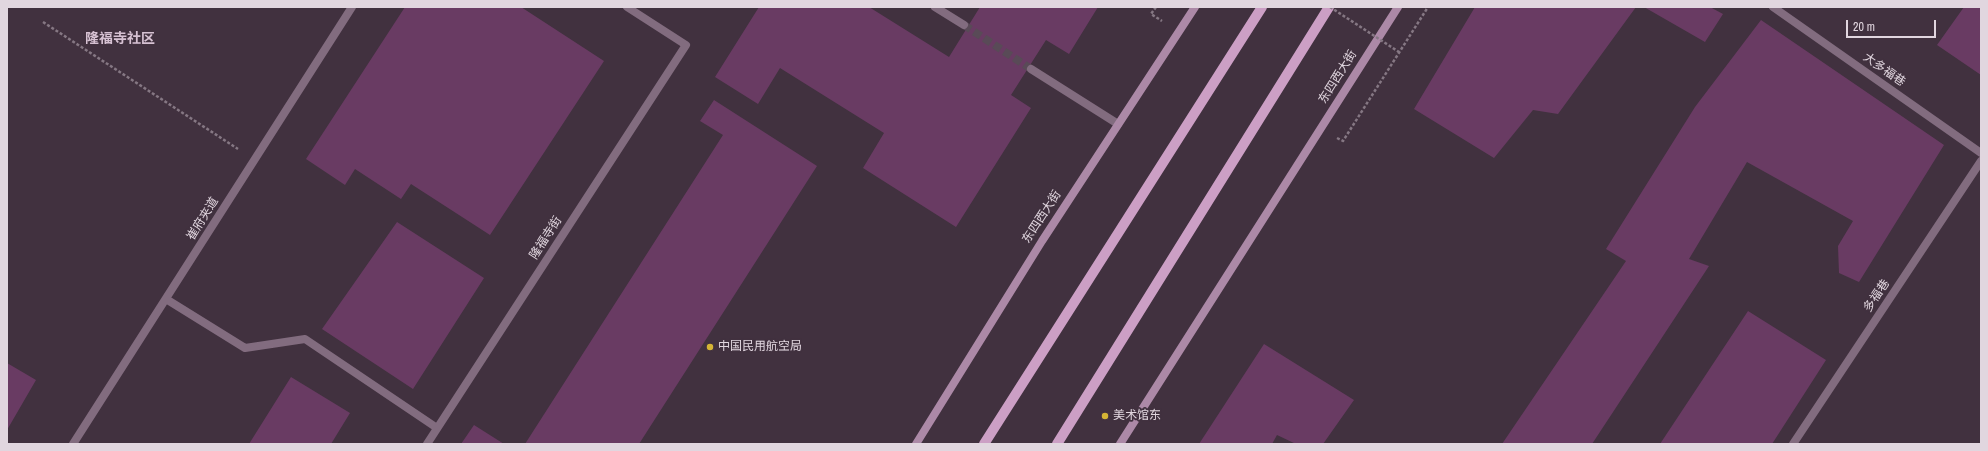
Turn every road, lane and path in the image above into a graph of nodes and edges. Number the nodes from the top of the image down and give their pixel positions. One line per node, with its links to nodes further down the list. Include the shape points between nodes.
1 (352, 7): 19 (street, 崔府夹道)
2 (627, 7): 22 (street, 隆福寺街, via 686,45)
3 (935, 7): 13 (street)
4 (1156, 7): 11 (path)
5 (1195, 7): 16 (street, 东四西大街)
6 (1262, 7): 26 (main road)
7 (1329, 7): 14 (path, bridge); 27 (main road)
8 (1398, 7): 28 (street, 东四西大街)
9 (1428, 7): 14 (path)
10 (1773, 7): 18 (street, 大多福巷)
11 (1151, 14)
12 (42, 22): 19 (path)
13 (964, 26)
14 (1399, 52): 17 (path)
15 (1032, 69): 16 (street)
16 (1118, 124): 25 (street, 东四西大街)
17 (1342, 141)
18 (1981, 153)
19 (255, 160): 21 (street, 崔府夹道)
20 (1981, 161): 29 (street, 多福巷)
21 (166, 300): 22 (street, via 245,348 305,339); 23 (street, 崔府夹道)
22 (437, 428): 24 (street, 隆福寺街)
23 (73, 444)
24 (427, 444)
25 (916, 444)
26 (984, 444)
27 (1057, 444)
28 (1120, 444)
29 (1793, 444)

